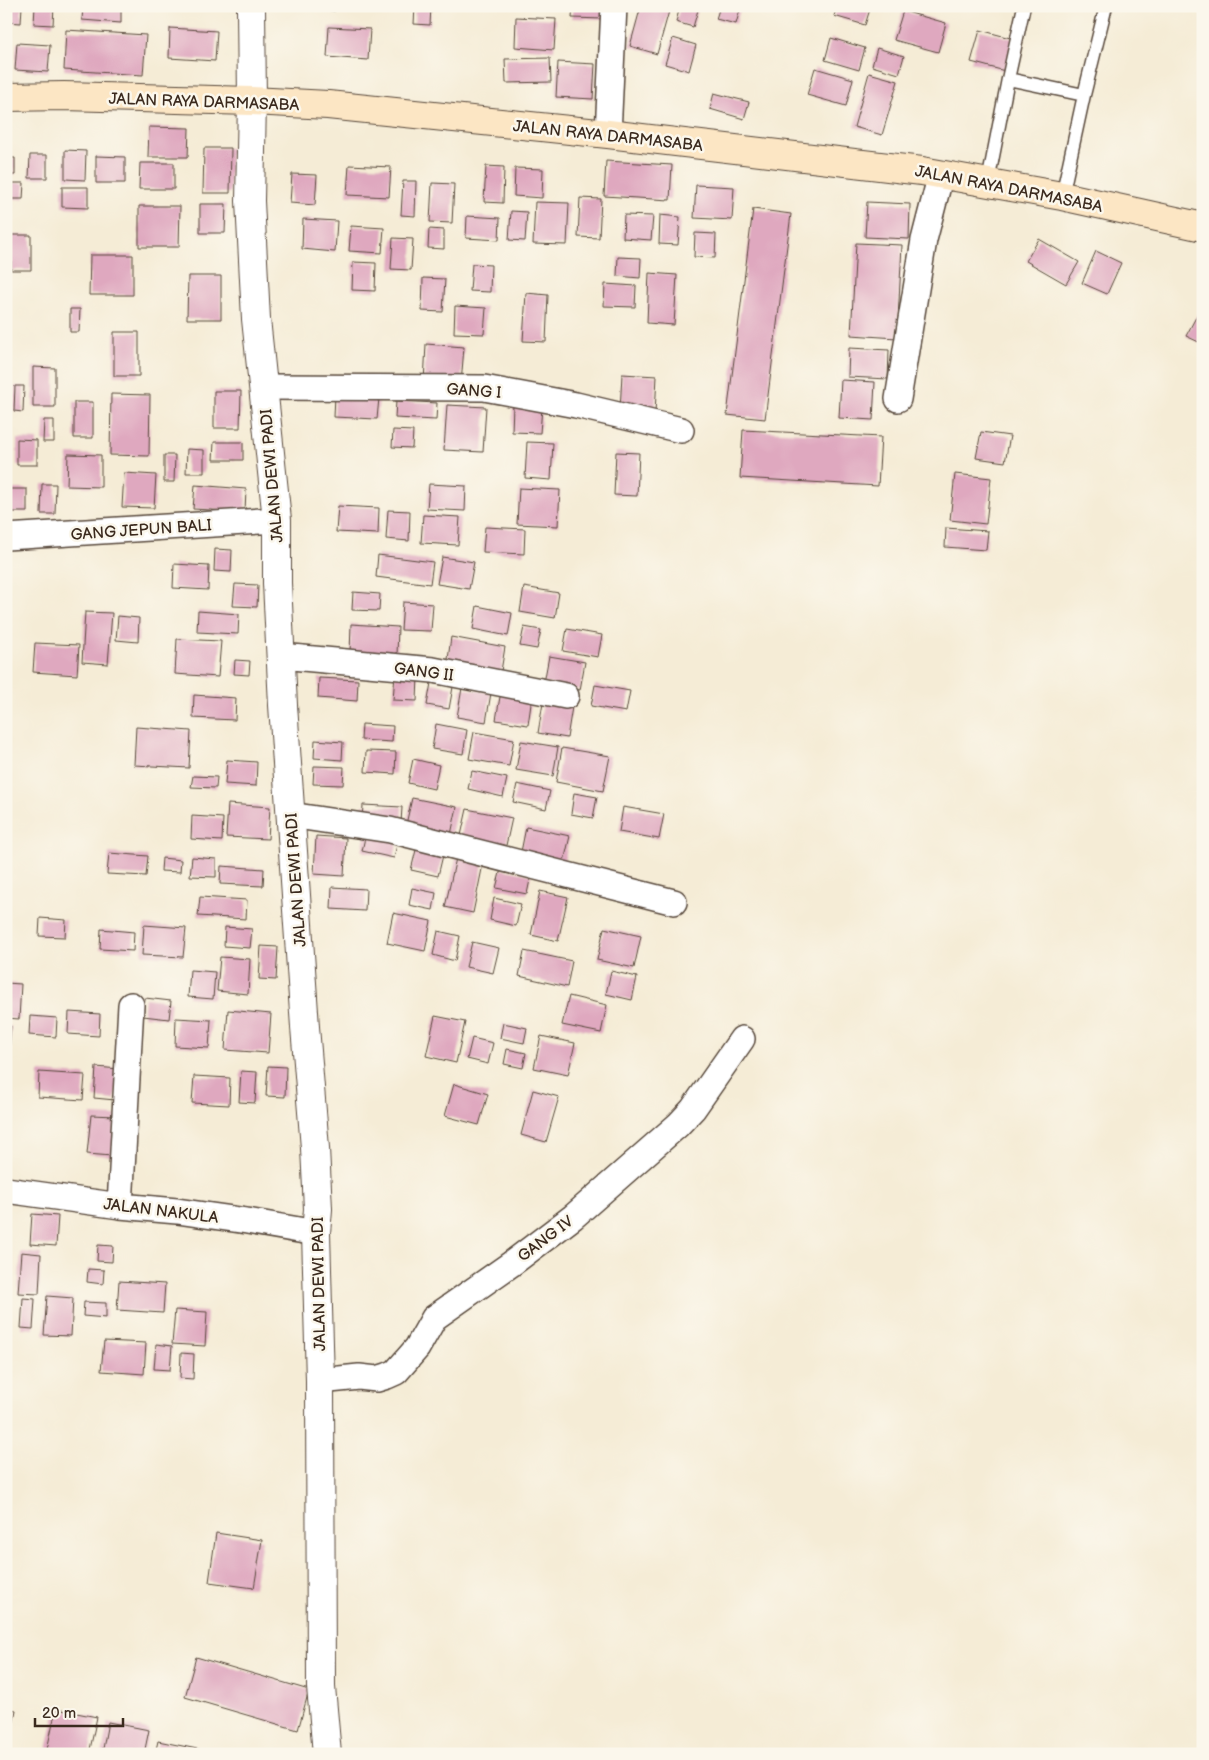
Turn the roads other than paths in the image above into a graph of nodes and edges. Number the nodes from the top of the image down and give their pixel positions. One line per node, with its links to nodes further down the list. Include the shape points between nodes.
1 (251, 6): 8 (street, JALAN DEWI PADI)
2 (614, 6): 9 (street)
3 (1024, 6): 5 (lane)
4 (1106, 6): 6 (lane)
5 (1008, 79): 6 (lane); 11 (lane)
6 (1084, 95): 12 (lane)
7 (6, 97): 8 (main road, JALAN RAYA DARMASABA)
8 (252, 102): 9 (main road, JALAN RAYA DARMASABA, via 328,105); 14 (street, JALAN DEWI PADI, via 250,201)
9 (608, 134): 10 (main road, JALAN RAYA DARMASABA)
10 (940, 174): 11 (main road, JALAN RAYA DARMASABA); 15 (street, via 924,240)
11 (988, 182): 12 (main road, JALAN RAYA DARMASABA)
12 (1062, 196): 13 (main road, JALAN RAYA DARMASABA)
13 (1203, 228)
14 (263, 387): 16 (street, GANG I, via 484,388 576,405); 17 (street, JALAN DEWI PADI)
15 (898, 399)
16 (681, 430)
17 (276, 520): 18 (street, GANG JEPUN BALI); 19 (street, JALAN DEWI PADI)
18 (6, 537)
19 (281, 656): 20 (street, GANG II, via 433,670); 21 (street, JALAN DEWI PADI)
20 (566, 696)
21 (290, 815): 22 (street, via 390,830); 27 (street, JALAN DEWI PADI, via 315,1148)
22 (674, 902)
23 (131, 1005): 26 (street)
24 (742, 1039): 28 (street, GANG IV, via 678,1125 573,1217 434,1318 417,1348 396,1372 377,1379 359,1377)
25 (6, 1190): 26 (street, JALAN NAKULA)
26 (120, 1206): 27 (street, JALAN NAKULA, via 177,1211)
27 (316, 1233): 28 (street, JALAN DEWI PADI)
28 (320, 1385): 29 (street, JALAN DEWI PADI, via 321,1687)
29 (327, 1754)

